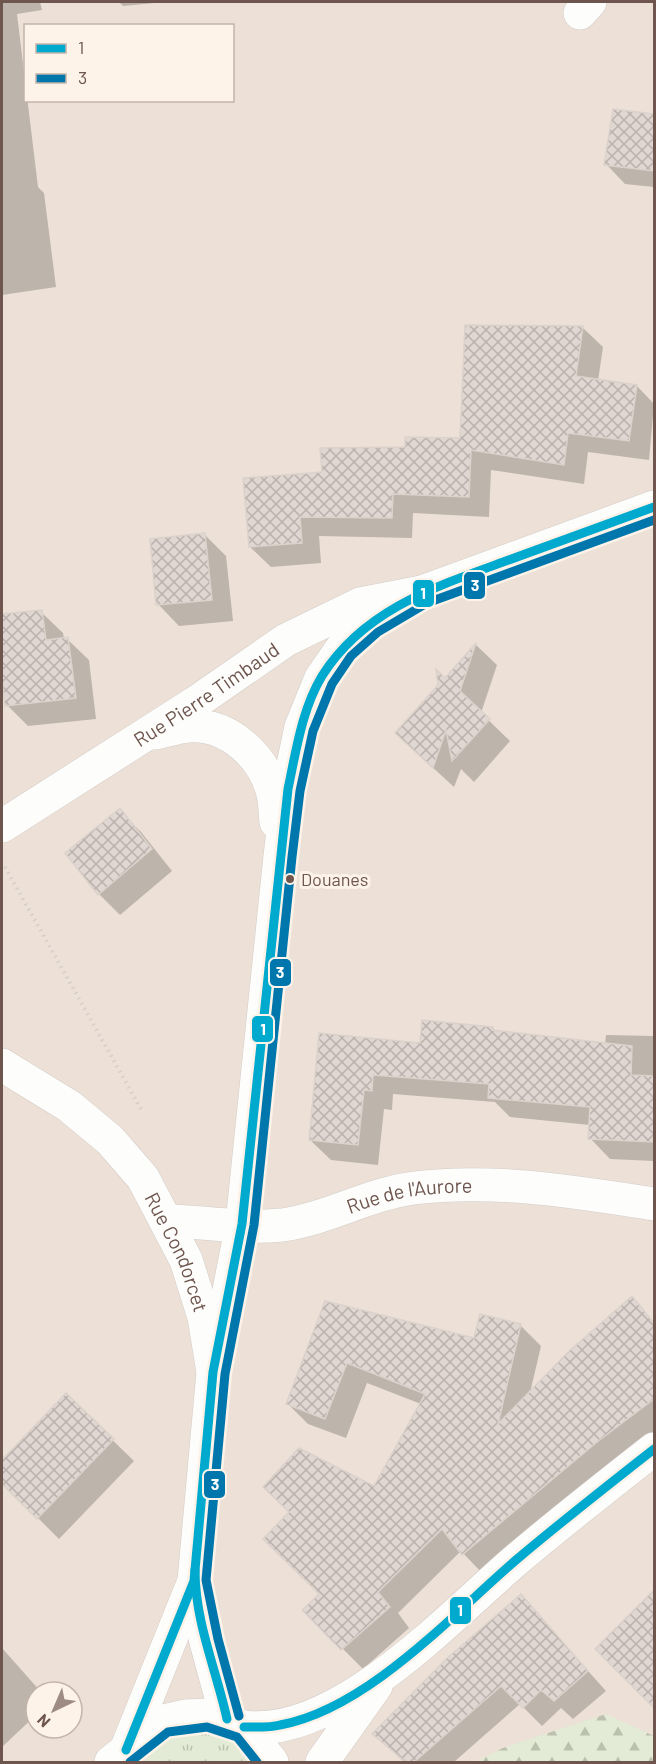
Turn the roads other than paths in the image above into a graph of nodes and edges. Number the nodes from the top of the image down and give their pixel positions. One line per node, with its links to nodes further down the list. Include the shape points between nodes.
1 (654, 507): 2 (street, Rue Pierre Timbaud)
2 (422, 592): 3 (street, Rue Pierre Timbaud, via 360,604 286,640); 5 (street, Rue Pierre Timbaud, via 371,622 342,648 321,678 301,727)
3 (147, 734): 4 (street, Rue Pierre Timbaud); 5 (street, via 189,726 208,728 228,735 250,751 273,793)
4 (2, 826)
5 (280, 856): 9 (street, Rue Pierre Timbaud)
6 (2, 1065): 8 (street, Rue Condorcet, via 69,1106 110,1140 143,1178)
7 (654, 1204): 9 (street, Rue de l'Aurore, via 555,1190 461,1184 412,1188 362,1199 282,1225)
8 (168, 1221): 9 (street, Rue de l'Aurore); 10 (street, Rue Condorcet, via 186,1260 204,1317)
9 (242, 1224): 10 (street, Rue Pierre Timbaud)
10 (213, 1372): 12 (street, Rue Condorcet)
11 (654, 1449): 13 (street)
12 (194, 1581): 14 (street, Rue Condorcet, via 206,1642); 15 (street, Rue Condorcet)
13 (386, 1672): 14 (street, via 321,1713 260,1729); 17 (street)
14 (235, 1723): 15 (street, via 209,1715 163,1722); 16 (street)
15 (119, 1756)
16 (272, 1762)
17 (322, 1762)

